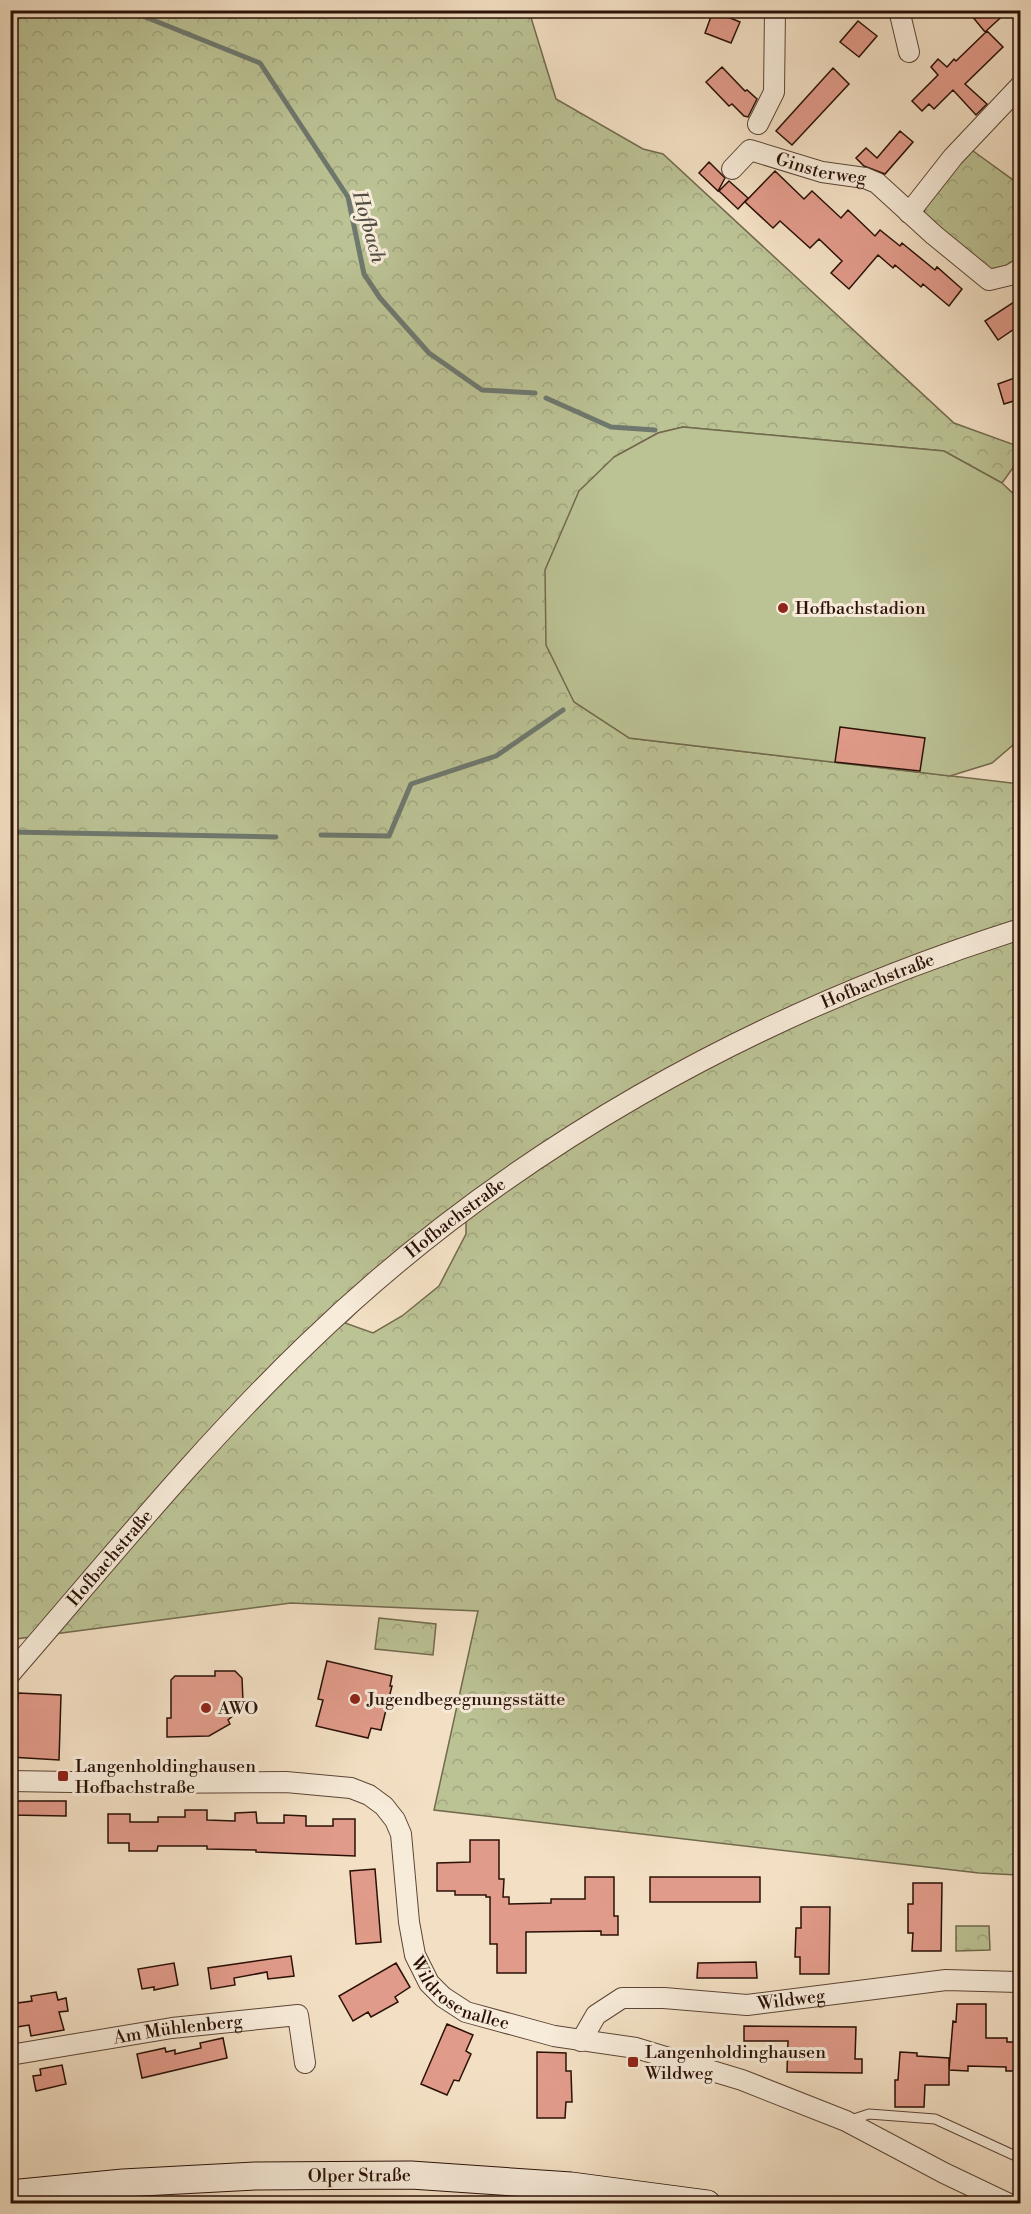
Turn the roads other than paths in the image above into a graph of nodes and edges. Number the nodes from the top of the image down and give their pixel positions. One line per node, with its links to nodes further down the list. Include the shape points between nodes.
1 (775, 10): 5 (street, via 774,92)
2 (899, 10): 3 (street)
3 (909, 52)
4 (1020, 86): 7 (street, via 953,157)
5 (758, 124)
6 (732, 169): 7 (street, Ginsterweg, via 750,150 822,172 865,178 877,183)
7 (909, 213): 8 (street, Ginsterweg, via 989,279 1010,275)
8 (1020, 268)
9 (1020, 929): 10 (street, Hofbachstraße, via 885,975 756,1032 667,1078 584,1128 463,1211 308,1342 254,1397)
10 (10, 1674)
11 (10, 1781): 13 (street, Wildrosenallee, via 286,1782 351,1788 369,1795 384,1806 401,1834 415,1955 429,1983 466,2012)
12 (1020, 1982): 13 (street, Wildweg, via 946,1980 747,2005 622,1998 596,2015)
13 (581, 2041): 16 (street, Wildrosenallee, via 636,2049 742,2080)
14 (10, 2055): 15 (street, Am Mühlenberg, via 172,2028 298,2015)
15 (305, 2063)
16 (846, 2121): 17 (lane, via 869,2114 935,2119); 20 (street, Wildrosenallee)
17 (1020, 2158)
18 (10, 2194): 19 (main road, Olper Straße, via 255,2176 411,2175 571,2186)
19 (707, 2204)
20 (1010, 2204)

